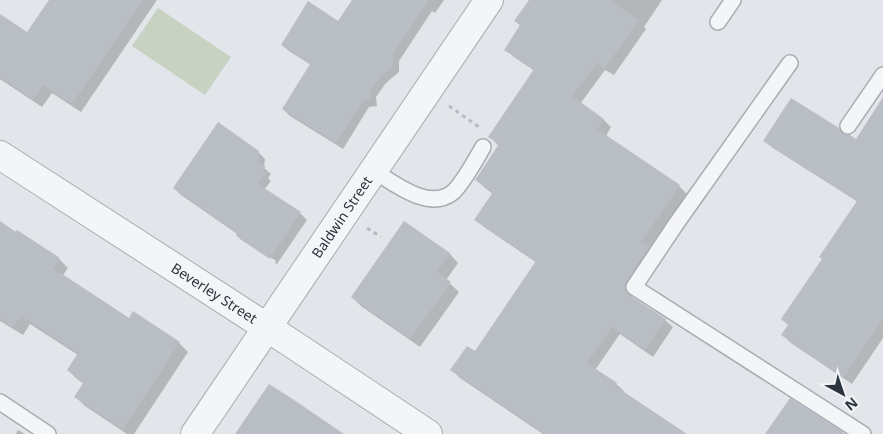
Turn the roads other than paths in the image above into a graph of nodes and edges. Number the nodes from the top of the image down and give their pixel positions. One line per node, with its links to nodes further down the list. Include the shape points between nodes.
1 (489, 0): 9 (street, Baldwin Street)
2 (733, 0): 3 (lane)
3 (718, 22)
4 (790, 63): 15 (lane, via 634,287)
5 (883, 75): 6 (lane)
6 (848, 126)
7 (483, 148): 9 (lane, via 458,187 436,199 413,194)
8 (0, 155): 10 (street, Beverley Street)
9 (374, 171): 10 (street, Baldwin Street)
10 (267, 328): 13 (street, Baldwin Street); 14 (street, Beverley Street)
11 (0, 402): 12 (lane)
12 (48, 434)
13 (195, 434)
14 (428, 434)
15 (863, 434)

